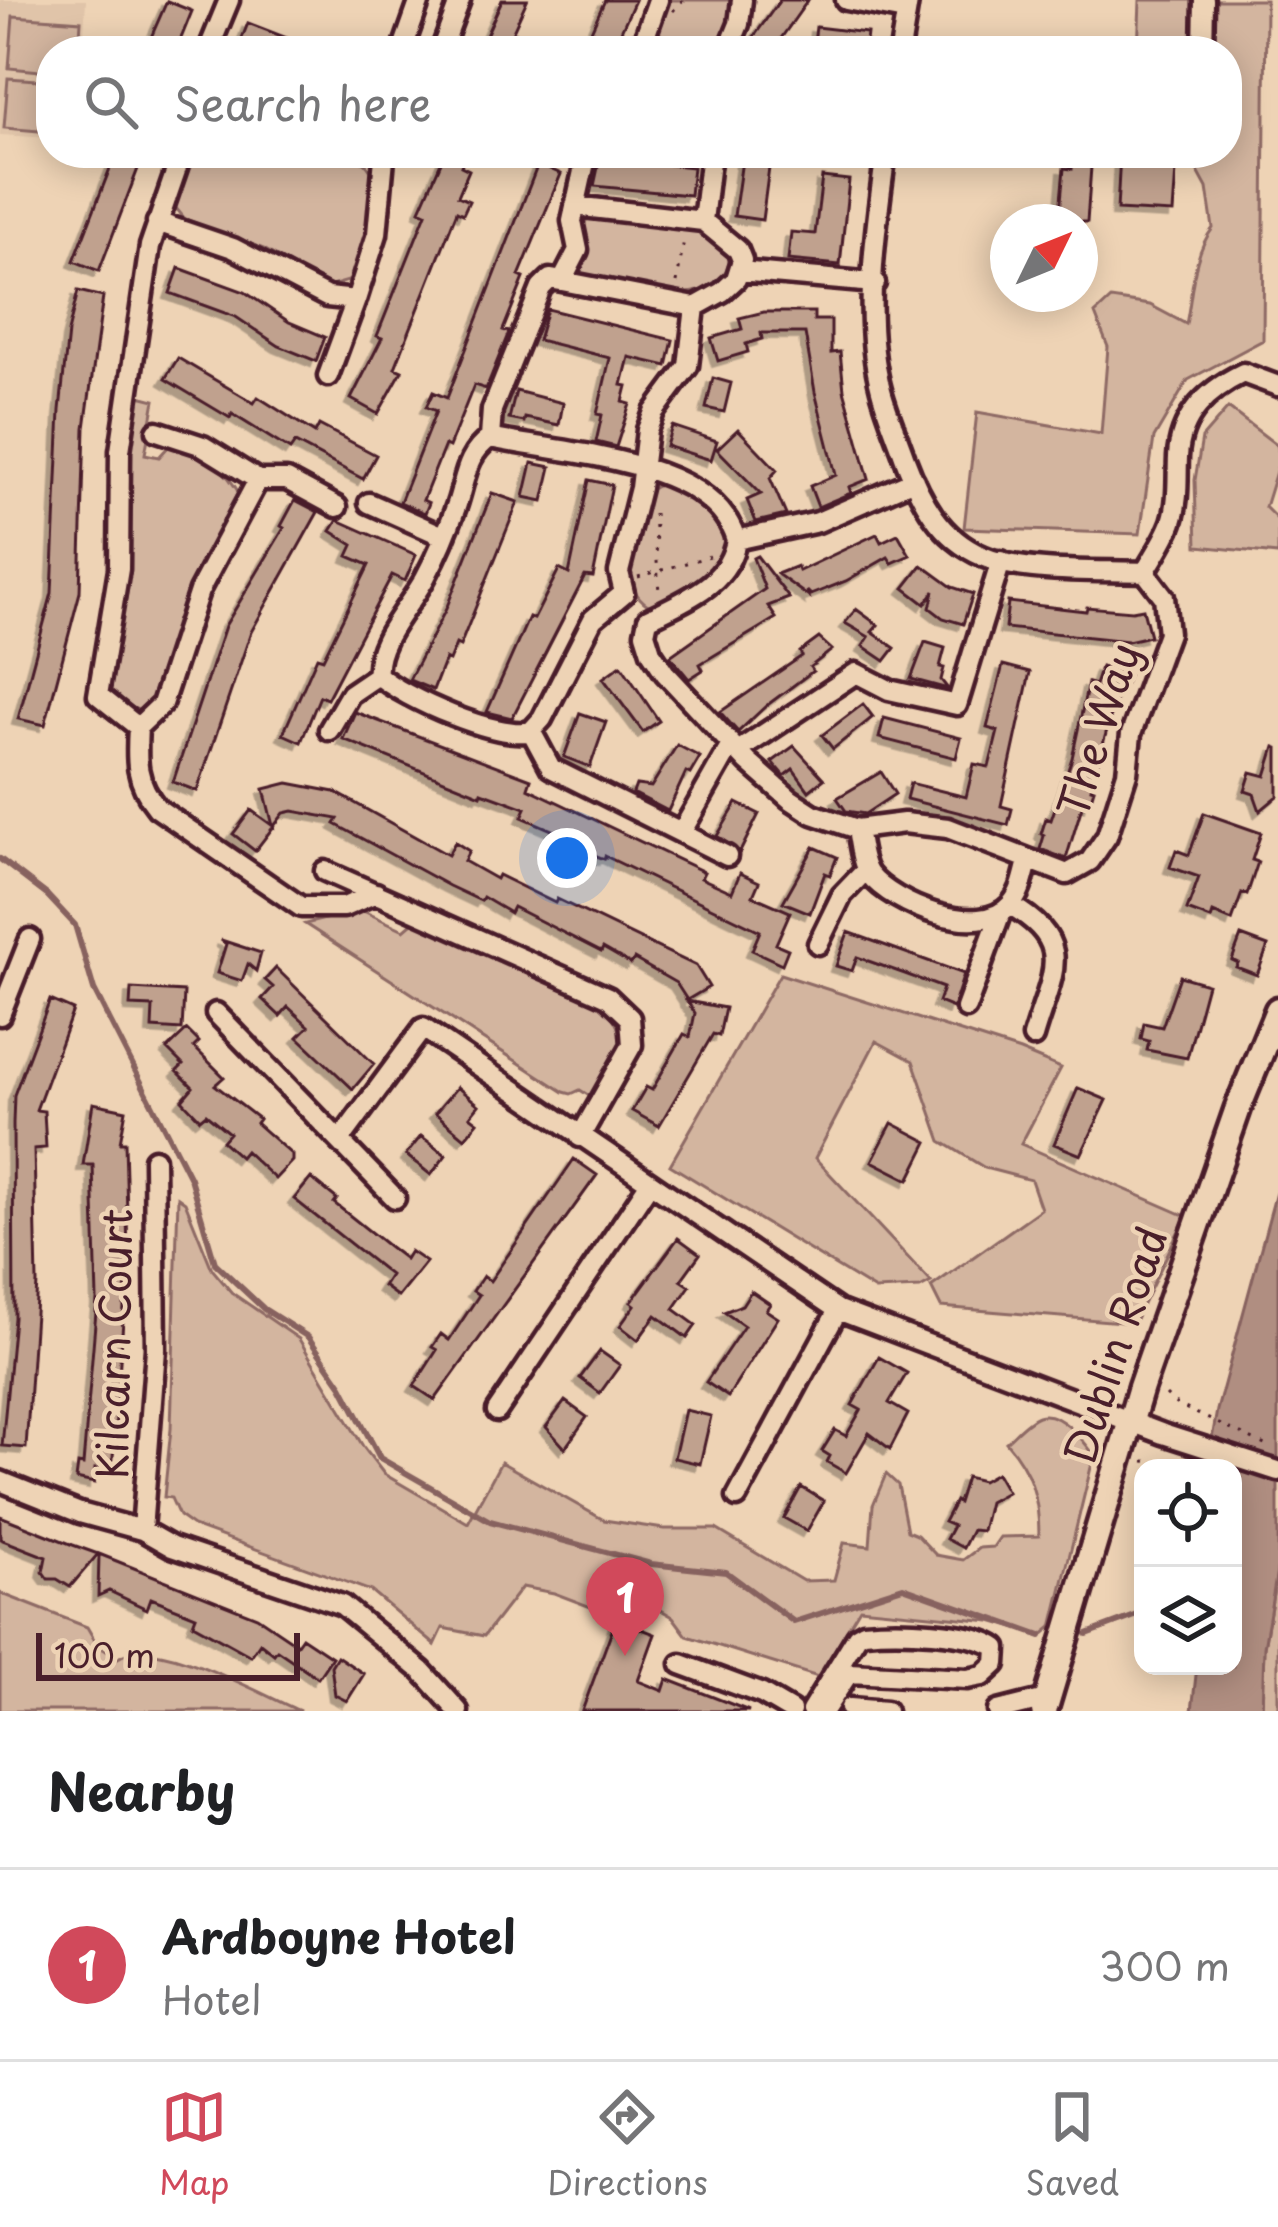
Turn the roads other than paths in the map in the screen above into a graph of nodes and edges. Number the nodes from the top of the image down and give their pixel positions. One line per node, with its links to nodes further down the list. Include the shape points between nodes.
1 (229, 0): 9 (street)
2 (420, 0): 10 (street)
3 (460, 0): 11 (street)
4 (658, 0): 12 (street)
5 (742, 0): 13 (street)
6 (846, 0): 8 (street)
7 (1204, 0): 15 (street)
8 (907, 6): 14 (street)
9 (214, 36)
10 (407, 36)
11 (447, 36)
12 (649, 36)
13 (734, 36)
14 (902, 36)
15 (1203, 36)
16 (177, 168): 23 (street)
17 (383, 168): 27 (street, via 377,234)
18 (584, 168): 21 (street)
19 (708, 168): 22 (street)
20 (884, 168): 26 (street)
21 (575, 206): 22 (street); 25 (street, via 578,250)
22 (696, 220): 24 (street, via 738,250)
23 (157, 223): 27 (street, via 233,248 327,297); 45 (street, via 120,451 119,569 98,695)
24 (740, 271): 26 (street); 28 (street)
25 (562, 281): 28 (street); 32 (street, via 541,288 492,410)
26 (875, 283): 35 (street, via 880,387)
27 (356, 300): 29 (street)
28 (694, 307): 33 (street, via 688,366 654,412)
29 (328, 376)
30 (1278, 386): 41 (street, via 1243,373 1212,388 1187,420 1172,523)
31 (157, 430): 34 (street, via 203,446)
32 (490, 438): 33 (street); 38 (street, via 468,463)
33 (643, 466): 39 (street, via 706,498 732,526); 42 (street, via 619,572)
34 (258, 480): 37 (street, via 287,480); 45 (street, via 199,591 162,704)
35 (914, 480): 39 (street, via 818,523); 40 (street, via 949,536)
36 (370, 503): 38 (street)
37 (337, 507)
38 (443, 536): 44 (street, via 380,652)
39 (735, 544): 43 (street, via 706,588)
40 (1001, 561): 41 (street); 48 (street, via 957,705 856,673)
41 (1145, 572): 52 (street, The Way, via 1164,597 1168,633 1131,734 1107,836 1090,861 1067,874)
42 (623, 588): 43 (street, via 637,611); 47 (street, via 593,619)
43 (654, 616): 48 (street, The Way, via 645,633 651,652)
44 (378, 675): 46 (street, via 350,694); 47 (street, via 488,727)
45 (137, 727): 55 (street, via 136,774 157,808 301,907 344,907)
46 (329, 730)
47 (531, 731): 50 (street, via 551,769)
48 (734, 748): 49 (street, The Way, via 790,799); 50 (street)
49 (857, 829): 52 (street, The Way, via 948,828); 53 (street)
50 (681, 832): 51 (street)
51 (728, 856)
52 (1028, 861): 56 (street)
53 (866, 870): 56 (street, via 910,905 967,920); 58 (street, via 842,895)
54 (326, 872): 55 (street)
55 (376, 893): 64 (street, via 608,998 630,1018 632,1046)
56 (1006, 909): 59 (street); 63 (street, via 1038,921 1052,938)
57 (30, 939): 62 (street)
58 (818, 944)
59 (965, 1008)
60 (1278, 1010): 71 (main road, Dublin Road)
61 (216, 1013): 65 (street)
62 (0, 1015)
63 (1033, 1037)
64 (580, 1137): 65 (street, via 423,1028); 67 (street)
65 (341, 1139): 68 (street)
66 (154, 1159): 75 (street, Kilcarn Court, via 156,1349)
67 (649, 1184): 69 (street); 70 (street)
68 (395, 1198)
69 (838, 1310): 71 (street); 74 (street)
70 (497, 1411)
71 (1130, 1421): 72 (street); 78 (main road, Dublin Road)
72 (1278, 1471)
73 (0, 1481): 75 (street, Kilcarn Court)
74 (737, 1496)
75 (142, 1530): 80 (street, Kilcarn Court, via 342,1605)
76 (681, 1664): 81 (street)
77 (829, 1703): 79 (street); 82 (street, via 850,1673 983,1676 996,1664 997,1648 968,1637 864,1632)
78 (1045, 1705): 84 (street)
79 (850, 1710): 83 (street)
80 (458, 1711)
81 (791, 1711)
82 (811, 1711)
83 (886, 1711)
84 (998, 1711)

